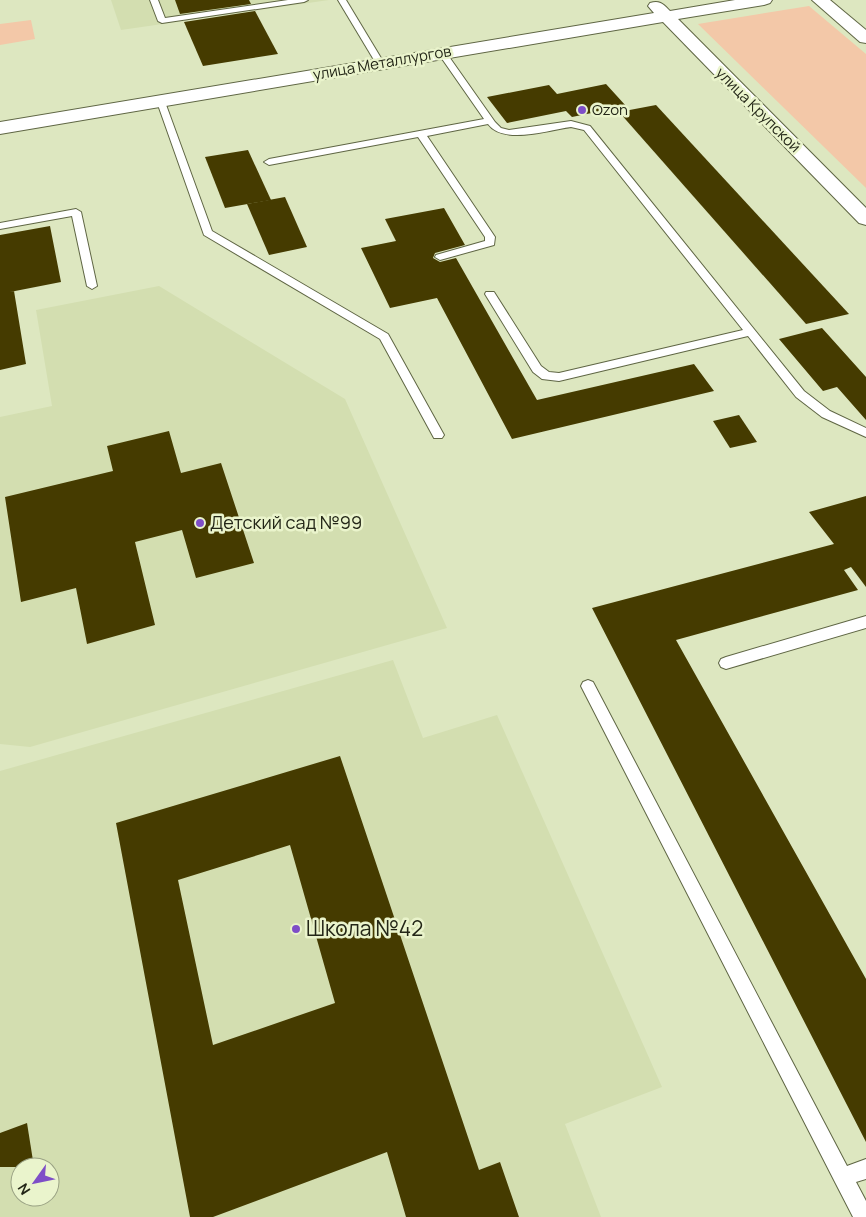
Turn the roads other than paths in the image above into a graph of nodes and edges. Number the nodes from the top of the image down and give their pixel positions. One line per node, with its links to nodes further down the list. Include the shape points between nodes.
1 (154, 0): 2 (lane, via 162,21)
2 (304, 0)
3 (342, 0): 10 (lane)
4 (650, 0): 7 (street, улица Крупской)
5 (764, 0): 7 (street, улица Металлургов)
6 (820, 0): 8 (street)
7 (666, 16): 9 (street, улица Металлургов); 16 (street, улица Крупской)
8 (866, 38)
9 (442, 53): 10 (street, улица Металлургов); 12 (lane)
10 (380, 64): 11 (street, улица Металлургов)
11 (161, 102): 13 (street, улица Металлургов); 23 (lane, via 208,233 384,337)
12 (490, 121): 14 (lane); 21 (lane, via 496,129 508,133 571,124 587,128)
13 (0, 128)
14 (421, 134): 15 (lane); 18 (lane, via 490,237 490,243 483,246)
15 (269, 162)
16 (866, 219)
17 (0, 226): 19 (lane, via 76,212)
18 (440, 257)
19 (92, 286)
20 (490, 294): 21 (lane, via 537,370 546,376 559,377)
21 (750, 332): 22 (lane, via 800,394 826,414)
22 (866, 433)
23 (438, 435)
24 (866, 622): 25 (lane)
25 (726, 662)
26 (588, 686): 28 (lane)
27 (866, 1169): 28 (lane)
28 (843, 1177): 29 (lane)
29 (864, 1217)

